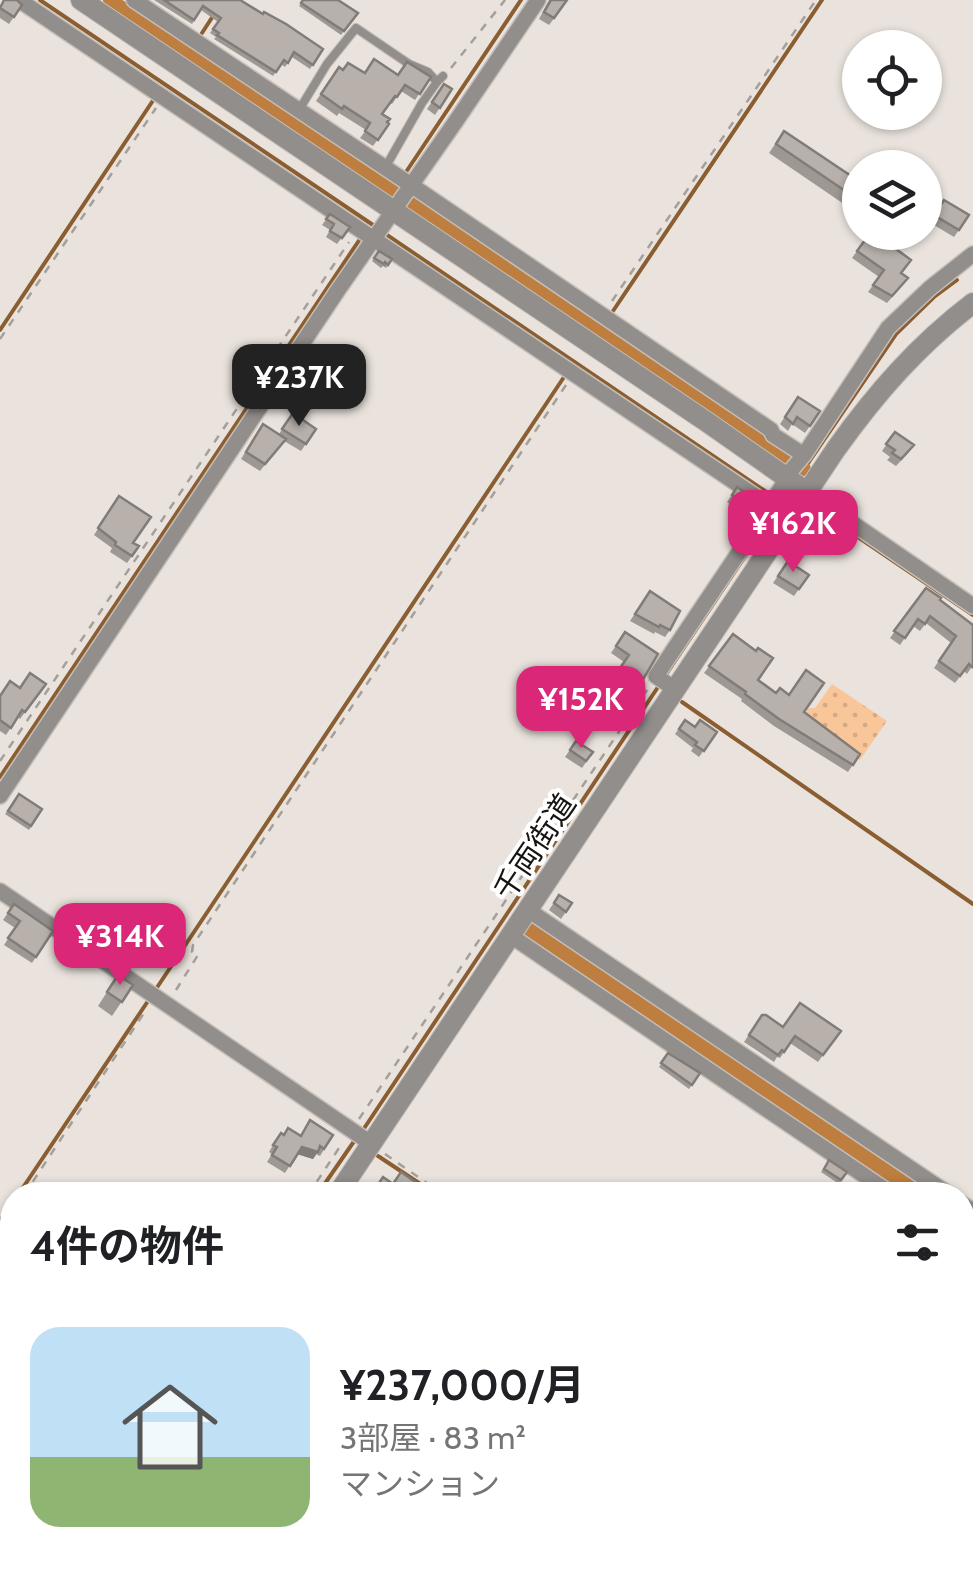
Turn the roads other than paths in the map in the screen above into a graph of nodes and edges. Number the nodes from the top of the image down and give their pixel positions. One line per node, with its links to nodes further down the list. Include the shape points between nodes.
1 (19, 0): 7 (street, via 160,94)
2 (81, 0): 7 (street)
3 (134, 0): 5 (street)
4 (538, 0): 7 (street)
5 (299, 110): 6 (street); 6 (lane, via 356,28 440,79)
6 (385, 168): 7 (street)
7 (383, 218): 10 (street); 10 (street, via 602,315 771,430); 12 (street, via 574,373); 15 (street)
8 (973, 254): 10 (street, via 888,328)
9 (973, 303): 11 (street, 千両街道, via 884,385)
10 (796, 465): 11 (street); 12 (street)
11 (807, 492): 13 (street); 14 (street, 千両街道)
12 (770, 506): 14 (street)
13 (973, 606)
14 (664, 682): 17 (street, 千両街道)
15 (0, 796)
16 (0, 891): 19 (street)
17 (528, 910): 18 (street, 千両街道); 22 (street)
18 (510, 936): 19 (street, 千両街道); 21 (street)
19 (359, 1136): 20 (street, 千両街道)
20 (343, 1182)
21 (874, 1182)
22 (931, 1182)

